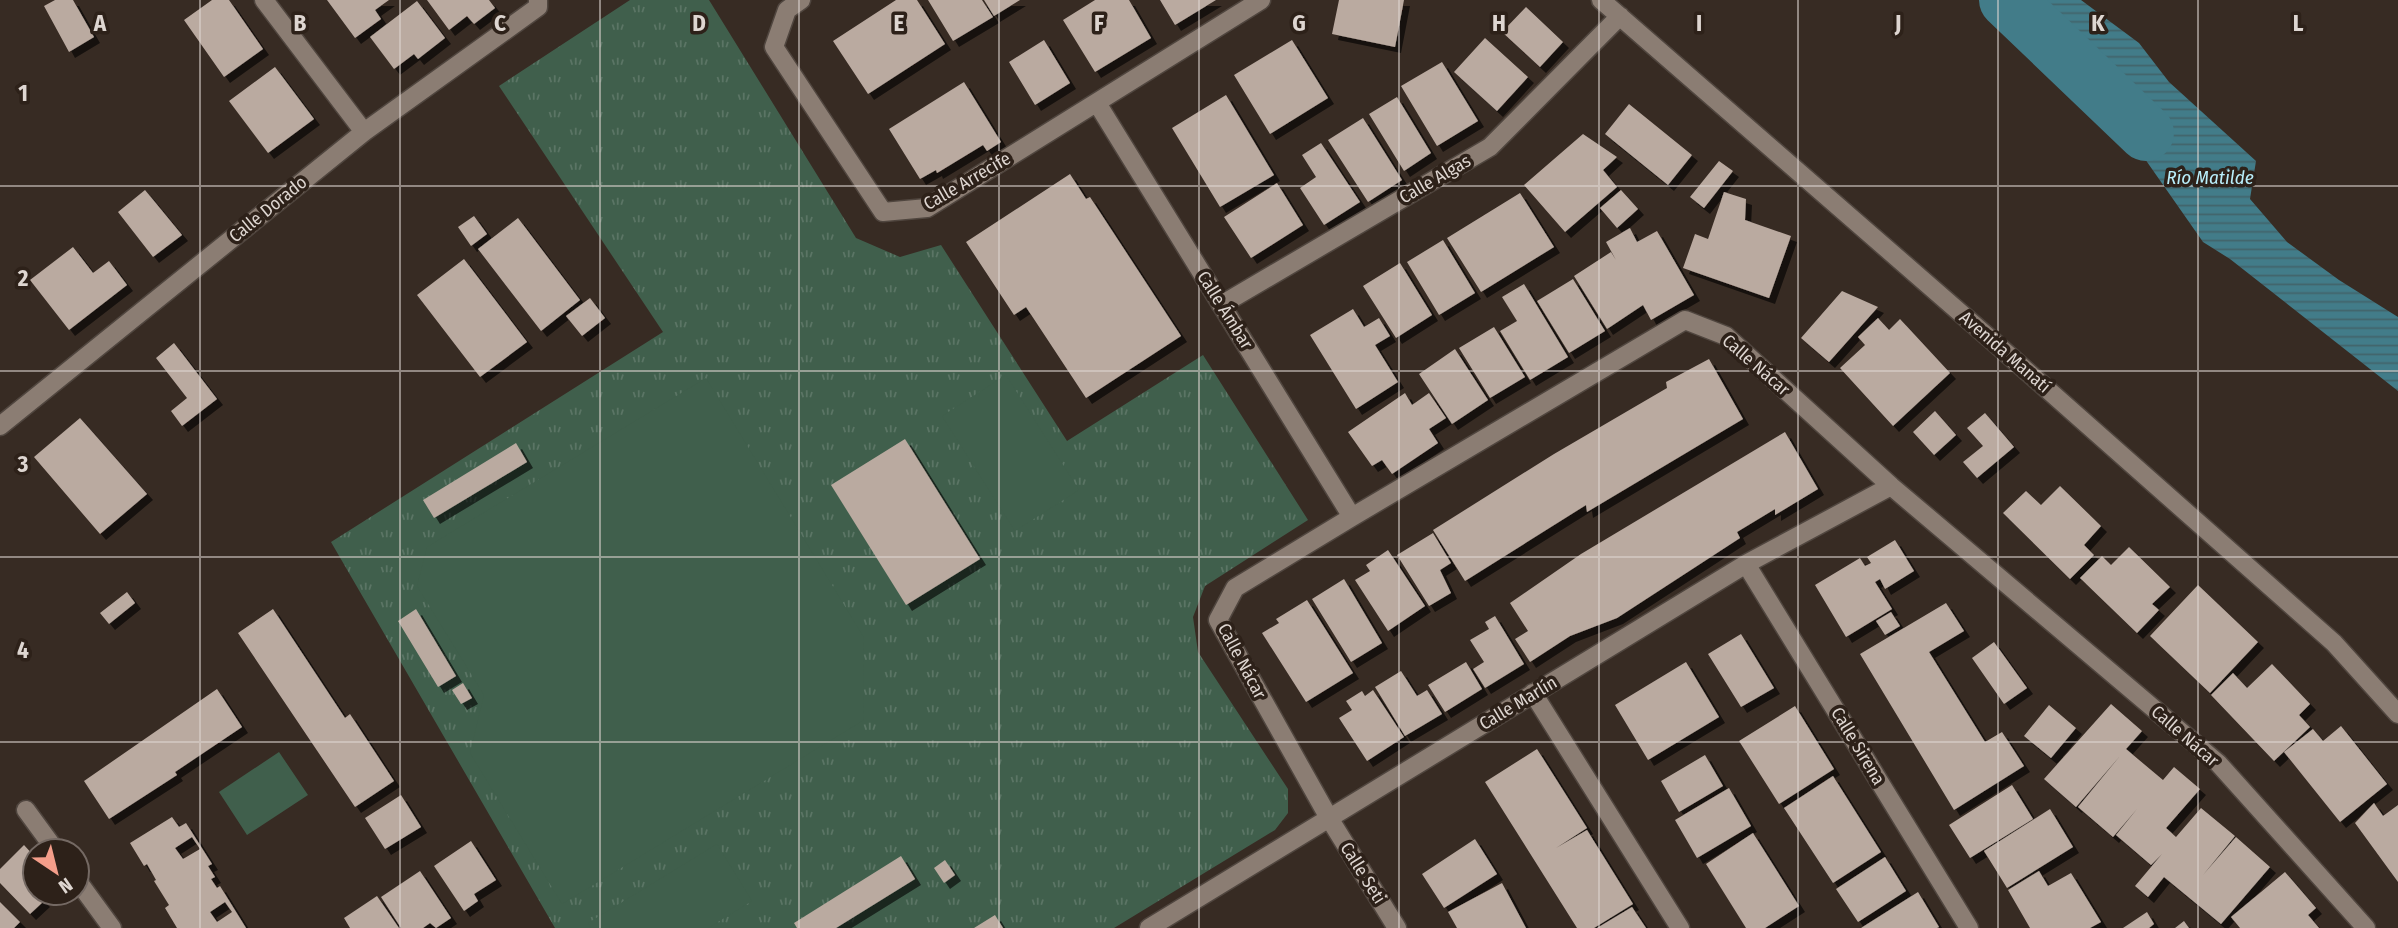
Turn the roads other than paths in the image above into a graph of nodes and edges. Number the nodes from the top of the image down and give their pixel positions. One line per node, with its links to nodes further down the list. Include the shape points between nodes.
1 (264, 0): 8 (street)
2 (538, 0): 8 (street, Calle Dorado, via 538,7)
3 (801, 0): 7 (street, Calle Arrecife, via 787,10 774,47 883,212 927,208)
4 (1261, 0): 7 (street, Calle Arrecife)
5 (1601, 0): 6 (street, Avenida Manatí)
6 (1620, 16): 9 (street, Calle Algas, via 1490,147); 15 (street, Avenida Manatí, via 2334,643)
7 (1097, 103): 9 (street, Calle Ámbar)
8 (364, 132): 10 (street, Calle Dorado)
9 (1221, 304): 12 (street, Calle Ámbar)
10 (0, 426)
11 (1891, 486): 12 (street, Calle Nácar, via 1726,336 1685,320); 13 (street, Calle Marlín); 25 (street, Calle Nácar, via 2218,762)
12 (1352, 517): 17 (street, Calle Nácar, via 1235,588 1218,620)
13 (1746, 564): 14 (street, Calle Marlín); 24 (street, Calle Sirena)
14 (1533, 694): 17 (street, Calle Marlín); 23 (street)
15 (2398, 715)
16 (26, 810): 18 (street)
17 (1329, 818): 21 (street, Calle Marlín); 22 (street, Calle Seti)
18 (46, 837)
19 (91, 899): 20 (street)
20 (112, 928)
21 (1149, 928)
22 (1396, 928)
23 (1680, 928)
24 (1969, 928)
25 (2366, 928)

